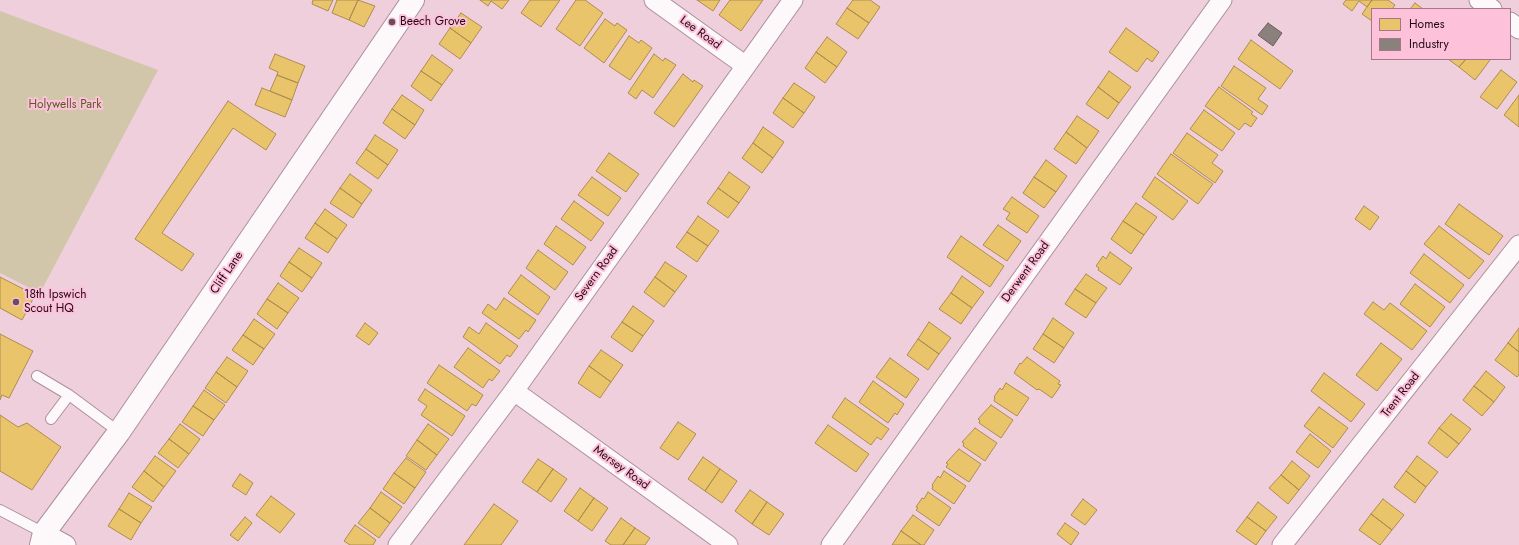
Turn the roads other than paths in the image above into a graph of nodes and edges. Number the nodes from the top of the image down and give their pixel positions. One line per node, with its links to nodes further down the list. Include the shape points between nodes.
1 (413, 0): 15 (street, Cliff Lane)
2 (654, 0): 9 (street, Lee Road)
3 (793, 0): 9 (street, Severn Road)
4 (1222, 0): 21 (street, Derwent Road)
5 (1479, 0): 6 (street)
6 (1491, 8)
7 (1511, 23): 8 (street)
8 (1519, 29)
9 (746, 66): 12 (street, Severn Road)
10 (1519, 245): 22 (street, Trent Road)
11 (37, 376): 13 (lane)
12 (514, 391): 19 (street, Severn Road); 20 (street, Mersey Road)
13 (69, 395): 14 (lane); 15 (lane)
14 (51, 419)
15 (119, 432): 17 (street, Cliff Lane)
16 (0, 510): 17 (lane)
17 (43, 539): 18 (street)
18 (66, 545)
19 (398, 545)
20 (728, 545)
21 (831, 545)
22 (1282, 545)

